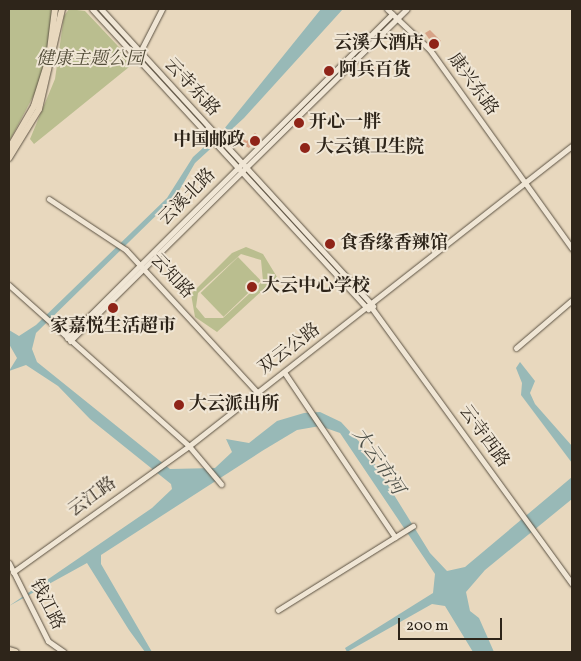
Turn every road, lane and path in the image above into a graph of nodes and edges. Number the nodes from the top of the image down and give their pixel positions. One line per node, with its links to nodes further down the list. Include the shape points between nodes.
1 (55, 9): 13 (main road, via 48,58 34,106)
2 (62, 9): 14 (main road, via 39,109)
3 (92, 9): 10 (street, 云寺东路)
4 (101, 9): 9 (street, 云寺东路)
5 (162, 9): 9 (street)
6 (387, 9): 8 (street, 康兴东路)
7 (407, 9): 8 (street, 云溪北路)
8 (394, 15): 15 (street, 云溪北路); 16 (street, 康兴东路, via 430,50)
9 (140, 53): 10 (street); 11 (street, 云寺东路)
10 (137, 59): 11 (street, 云寺东路)
11 (210, 133): 15 (street, 云寺东路)
12 (572, 146): 16 (street, 双云公路)
13 (9, 149)
14 (9, 158)
15 (241, 168): 19 (street, 云溪北路); 22 (street, 云寺东路)
16 (526, 183): 18 (street, 康兴东路); 22 (street, 双云公路)
17 (48, 199): 19 (street, 云知路, via 118,244)
18 (572, 248)
19 (142, 266): 23 (street, 云溪北路); 26 (street, 云知路)
20 (9, 285): 23 (street)
21 (572, 300): 24 (street)
22 (371, 307): 25 (street, 双云公路); 33 (street, 云寺西路)
23 (68, 339): 27 (street)
24 (516, 348)
25 (284, 372): 26 (street, 双云公路); 30 (street, via 328,431)
26 (257, 392): 27 (street, 双云公路)
27 (189, 446): 28 (street); 32 (street, 云江路)
28 (220, 484)
29 (413, 526): 30 (street)
30 (395, 537): 34 (street)
31 (9, 564): 32 (street, 钱江路)
32 (13, 572): 37 (street, 钱江路, via 48,641)
33 (572, 584)
34 (278, 610)
35 (9, 650): 36 (highway)
36 (14, 652)
37 (64, 652)

